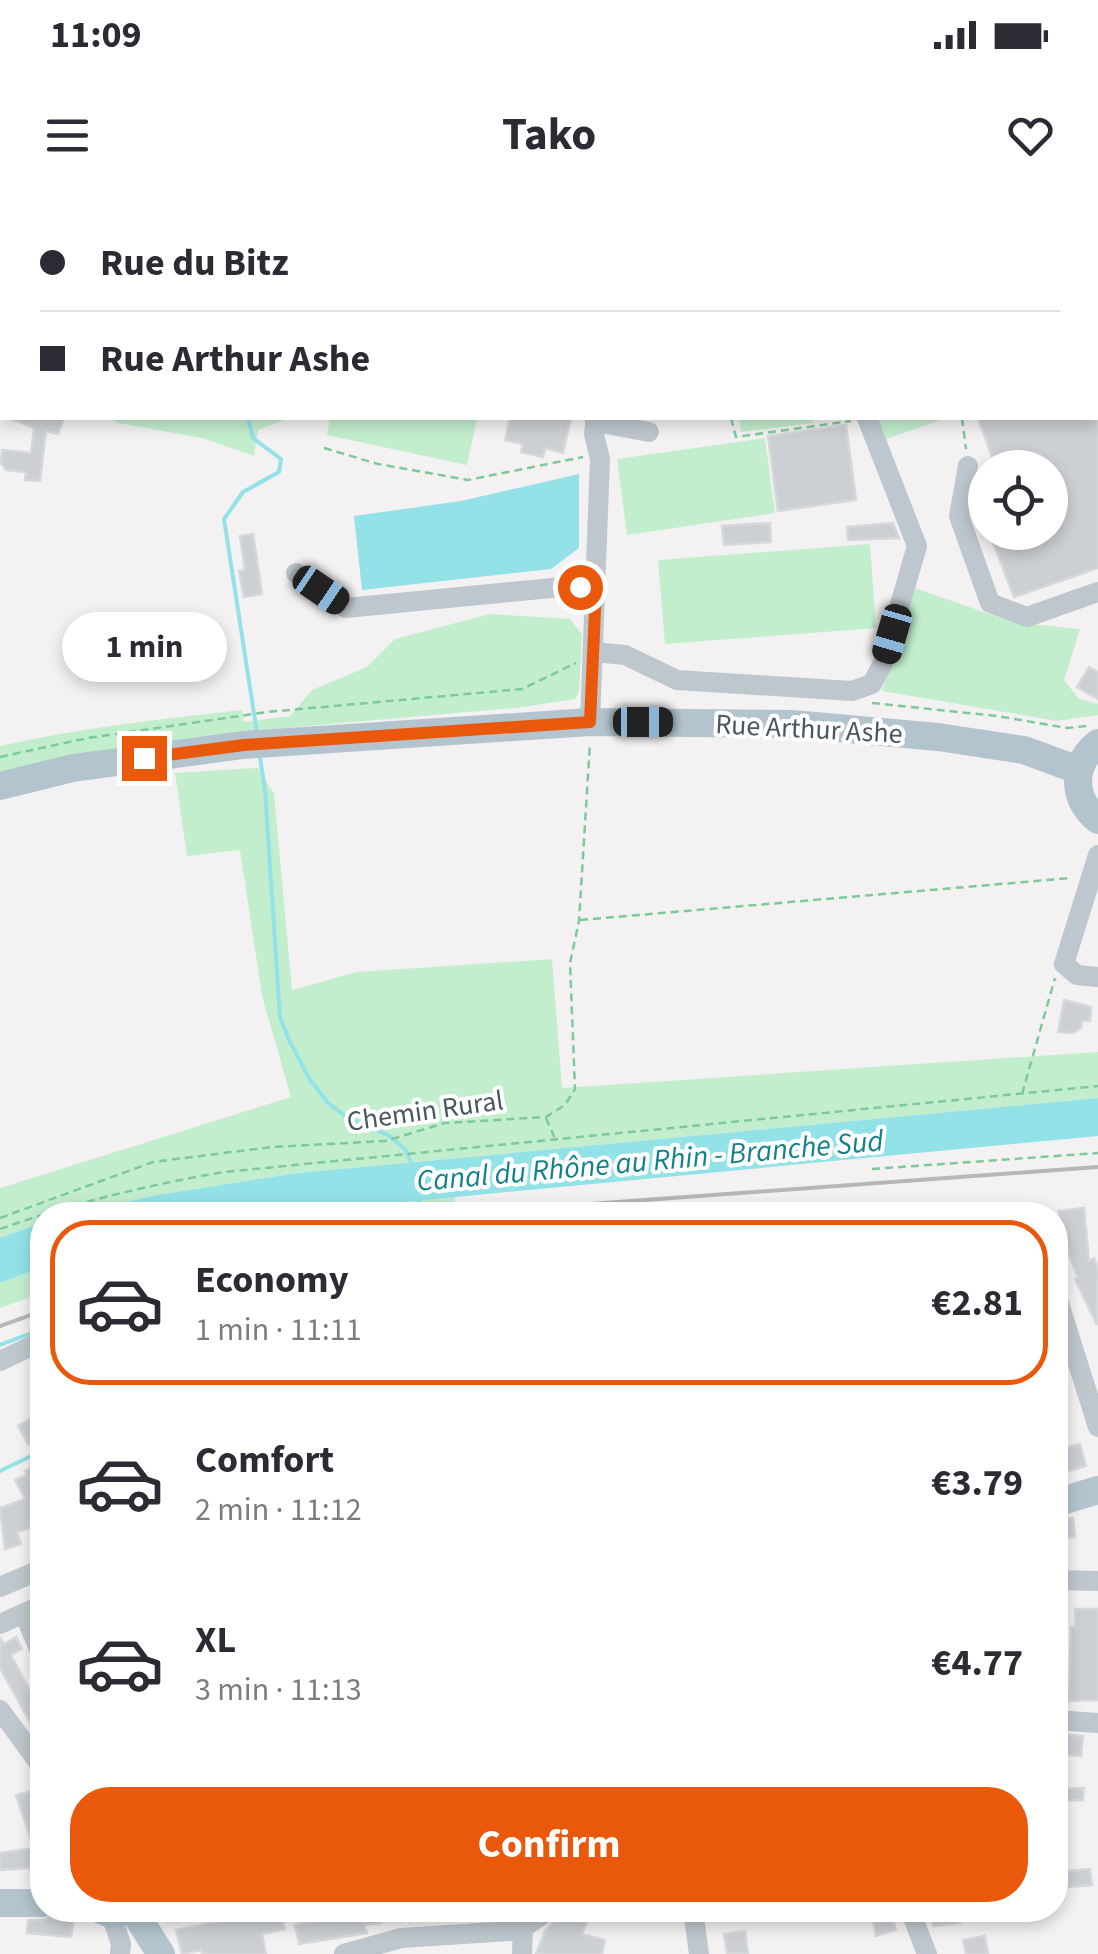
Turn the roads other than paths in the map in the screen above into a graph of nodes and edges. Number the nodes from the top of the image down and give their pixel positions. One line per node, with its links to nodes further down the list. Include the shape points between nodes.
1 (596, 420): 3 (street); 8 (street)
2 (869, 420): 10 (street, via 917,546 872,684 852,692 677,680 625,654)
3 (649, 432)
4 (968, 466): 5 (street, via 959,516)
5 (968, 541)
6 (971, 550): 9 (street, via 990,603 1027,616)
7 (296, 573): 8 (street, via 346,608)
8 (596, 588): 10 (street)
9 (1098, 592)
10 (594, 652): 11 (street)
11 (590, 722): 13 (main road, Rue Arthur Ashe, via 792,724 938,737 1024,750); 14 (main road, Rue Arthur Ashe, via 244,745 73,768)
12 (1098, 743): 13 (main road)
13 (1078, 770): 15 (main road, via 1082,802)
14 (0, 786)
15 (1098, 820)
16 (1098, 856): 17 (street, via 1064,964 1077,975)
17 (1098, 977)
18 (1068, 1333): 21 (street)
19 (30, 1346): 20 (street)
20 (0, 1360)
21 (1098, 1427)
22 (1098, 1490): 23 (main road)
23 (1068, 1498)
24 (30, 1575): 27 (street)
25 (1068, 1580): 26 (street)
26 (1098, 1581)
27 (0, 1591): 28 (street)
28 (21, 1615)
29 (0, 1710): 32 (street)
30 (1068, 1721): 31 (street)
31 (1098, 1723)
32 (30, 1751)
33 (0, 1903): 34 (main road)
34 (30, 1903)
35 (119, 1922): 43 (street)
36 (129, 1922): 44 (main road)
37 (491, 1922): 42 (street)
38 (531, 1922): 41 (street)
39 (695, 1922): 47 (street)
40 (915, 1922): 48 (street)
41 (522, 1928): 42 (street); 46 (street)
42 (491, 1932): 45 (street, via 402,1938)
43 (120, 1954)
44 (160, 1954)
45 (344, 1954)
46 (522, 1954)
47 (699, 1954)
48 (927, 1954)

